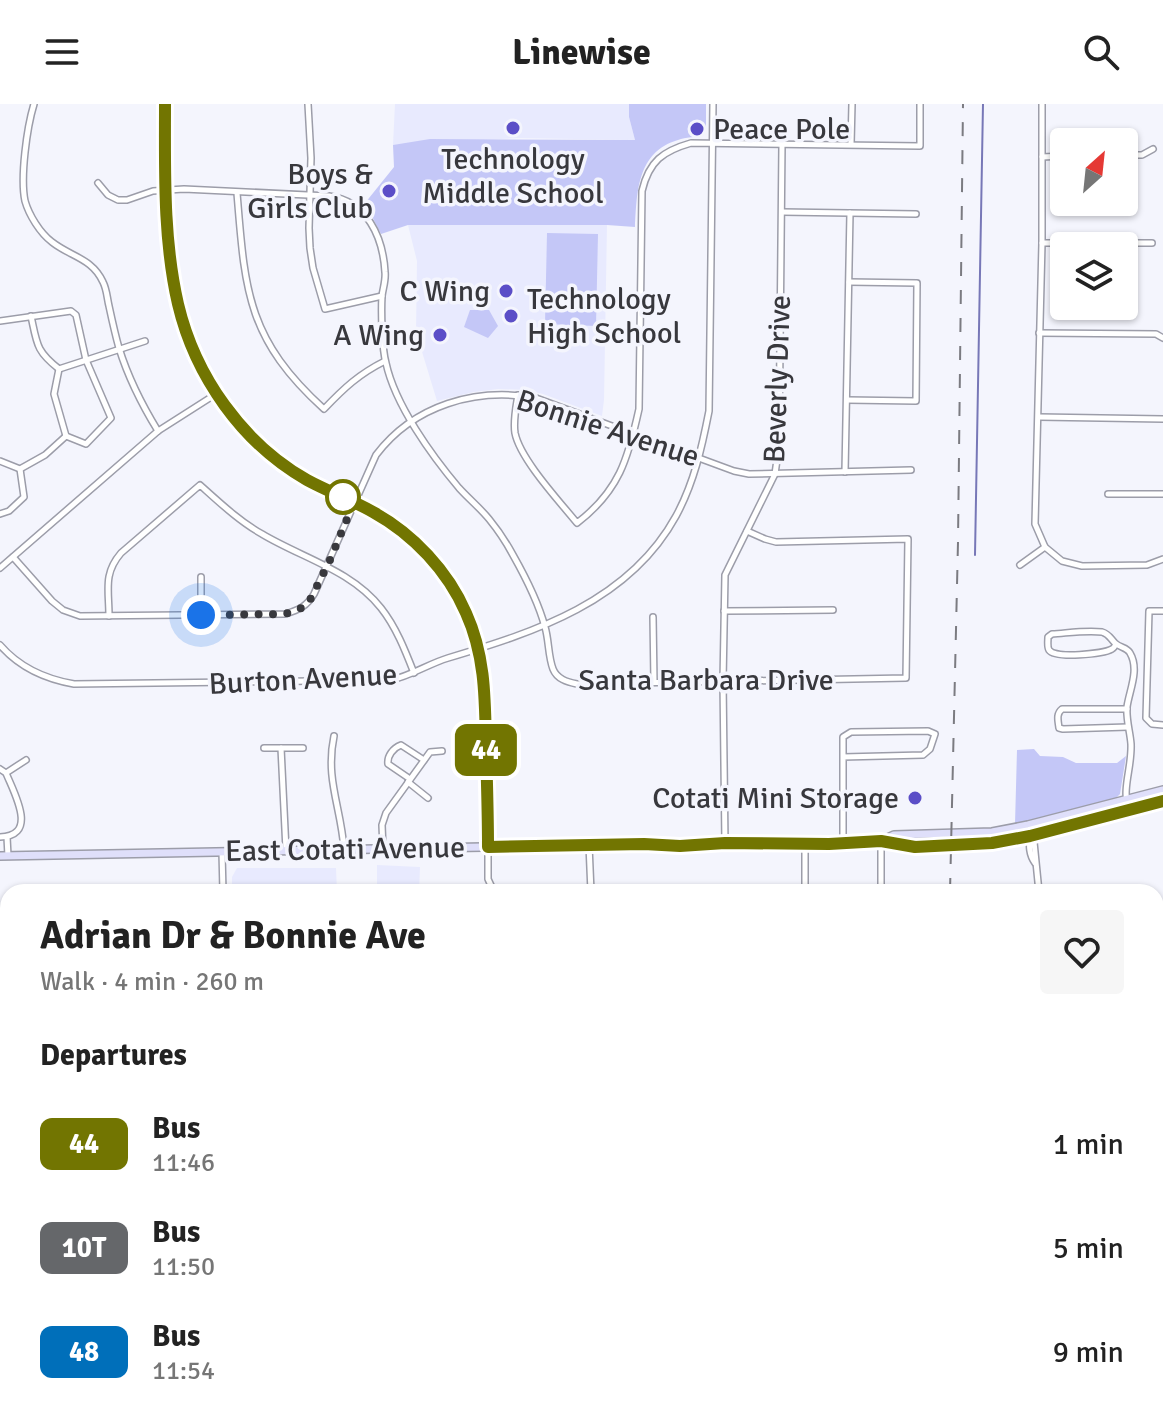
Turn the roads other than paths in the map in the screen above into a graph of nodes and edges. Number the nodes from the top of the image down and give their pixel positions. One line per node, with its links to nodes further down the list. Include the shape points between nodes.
1 (34, 104): 31 (street, via 25,202 50,240 86,260 99,274)
2 (165, 104): 16 (street)
3 (308, 104): 18 (street)
4 (713, 104): 8 (street, Burton Avenue)
5 (852, 104): 10 (street)
6 (920, 104): 10 (street, via 920,146)
7 (1042, 104): 13 (street)
8 (713, 142): 9 (street); 42 (street, via 671,149 644,181 639,409); 44 (street, Burton Avenue, via 709,411)
9 (782, 144): 10 (street); 19 (street, Beverly Drive)
10 (851, 144)
11 (1153, 149): 12 (street)
12 (1138, 155)
13 (1042, 157): 14 (street); 22 (street)
14 (1050, 157)
15 (98, 183): 16 (street, Santa Barbara Drive, via 118,200)
16 (166, 190): 17 (street, Santa Barbara Drive); 35 (street, via 178,302 196,357)
17 (237, 193): 18 (street, Santa Barbara Drive); 33 (street, via 250,300 265,339 294,381 324,409 363,372)
18 (310, 195): 25 (street, Santa Barbara Drive, via 349,200 368,219 386,275); 25 (street, via 313,268 325,309)
19 (782, 212): 20 (street); 49 (street, Beverly Drive)
20 (850, 213): 21 (street); 24 (street)
21 (916, 214)
22 (1042, 243): 23 (street); 28 (street)
23 (1152, 243)
24 (849, 282): 37 (street); 37 (street, via 917,283 916,401)
25 (382, 296): 33 (street, Santa Barbara Drive)
26 (31, 316): 27 (street); 32 (street, via 71,311 76,315); 34 (street, via 37,348)
27 (0, 321)
28 (1039, 333): 29 (street); 38 (street)
29 (1163, 338)
30 (145, 341): 31 (street)
31 (120, 349): 32 (street); 41 (street)
32 (86, 360): 34 (street); 43 (street, via 111,418 86,444)
33 (385, 361): 40 (street, Santa Barbara Drive)
34 (59, 369): 43 (street, via 54,394)
35 (216, 394): 41 (street); 52 (street, via 271,455)
36 (518, 395): 40 (street, Bonnie Avenue, via 459,400); 42 (street, Bonnie Avenue); 42 (street, via 518,443 577,523 605,499)
37 (847, 400): 48 (street)
38 (1039, 417): 39 (street); 55 (street, via 1035,524)
39 (1163, 419)
40 (412, 421): 52 (street, Bonnie Avenue, via 376,455); 68 (street, Santa Barbara Drive, via 441,467 509,547)
41 (158, 431): 56 (street)
42 (634, 433): 44 (street, Bonnie Avenue)
43 (66, 436): 46 (street)
44 (699, 458): 49 (street, Bonnie Avenue, via 734,471); 68 (street, Burton Avenue, via 675,517 641,563 585,606)
45 (0, 461): 46 (street)
46 (20, 469): 53 (street, via 24,497)
47 (911, 470): 48 (street, Bonnie Avenue)
48 (845, 472): 49 (street, Bonnie Avenue)
49 (775, 474): 54 (street, Beverly Drive)
50 (1108, 494): 51 (street)
51 (1163, 494)
52 (354, 502): 59 (street, Bonnie Avenue); 71 (street, via 386,519 431,559 466,613)
53 (0, 514)
54 (747, 531): 63 (street, Beverly Drive, via 725,575); 74 (street, Santa Barbara Drive, via 776,542 908,539 906,678)
55 (1045, 547): 57 (street, via 1062,561 1082,566 1147,565); 58 (street)
56 (13, 557): 60 (street); 66 (street, Bonnie Avenue, via 63,610)
57 (1163, 559)
58 (1020, 565)
59 (327, 567): 65 (street, Bonnie Avenue, via 308,604 298,610); 66 (street, via 259,533 200,485 111,565); 73 (street, via 379,605 396,629)
60 (0, 568)
61 (201, 577): 65 (street)
62 (833, 610): 63 (street)
63 (724, 611): 74 (street, Beverly Drive)
64 (1163, 611): 77 (street, via 1149,611 1146,718)
65 (201, 615): 66 (street, Bonnie Avenue)
66 (109, 616)
67 (653, 617): 75 (street)
68 (545, 626): 71 (street, Burton Avenue); 75 (street, Santa Barbara Drive, via 553,671 564,681)
69 (1116, 644): 69 (street, via 1100,632 1048,637 1048,649 1059,655 1112,650); 76 (street, via 1132,657 1134,678)
70 (0, 645): 72 (street, Burton Avenue)
71 (479, 650): 73 (street, Burton Avenue); 102 (street, via 485,682)
72 (2, 654): 73 (street, Burton Avenue, via 41,675 87,685 391,680)
73 (414, 673)
74 (723, 681): 75 (street, Santa Barbara Drive); 98 (street, Beverly Drive)
75 (654, 682)
76 (1127, 709): 78 (street); 78 (street, via 1062,709 1058,717 1063,729)
77 (1163, 725)
78 (1128, 727): 91 (street)
79 (334, 736): 103 (street, via 331,776)
80 (264, 748): 81 (street)
81 (281, 748): 82 (street); 105 (street)
82 (303, 748)
83 (442, 751): 86 (street, via 430,752)
84 (843, 757): 84 (street, via 843,737 851,732 935,734 923,755); 100 (street)
85 (26, 760): 87 (street)
86 (424, 760): 88 (street); 88 (street, via 401,745 390,754 388,764)
87 (3, 771): 96 (street, via 22,812 19,830)
88 (409, 781): 90 (street); 104 (street, via 383,819)
89 (1163, 790): 91 (main road, East Cotati Avenue)
90 (428, 798)
91 (1126, 799): 93 (street); 94 (main road, East Cotati Avenue)
92 (1163, 801): 93 (main road, East Cotati Avenue)
93 (1128, 810): 95 (main road, East Cotati Avenue)
94 (1028, 825): 95 (street); 97 (main road, East Cotati Avenue, via 981,833 894,835)
95 (1030, 836): 97 (main road, East Cotati Avenue, via 915,847); 113 (street)
96 (4, 837): 107 (street)
97 (881, 841): 100 (main road, East Cotati Avenue); 112 (street)
98 (725, 843): 99 (main road, East Cotati Avenue); 101 (main road, East Cotati Avenue)
99 (805, 844): 100 (main road, East Cotati Avenue); 111 (street)
100 (843, 844)
101 (589, 845): 102 (main road, East Cotati Avenue); 110 (street)
102 (488, 847): 104 (main road, East Cotati Avenue); 109 (street)
103 (344, 849): 104 (main road, East Cotati Avenue); 105 (main road, East Cotati Avenue)
104 (383, 849)
105 (286, 850): 106 (main road, East Cotati Avenue)
106 (222, 852): 107 (main road, East Cotati Avenue); 108 (street)
107 (4, 856)
108 (223, 884)
109 (490, 884)
110 (591, 884)
111 (805, 884)
112 (881, 884)
113 (1038, 884)

